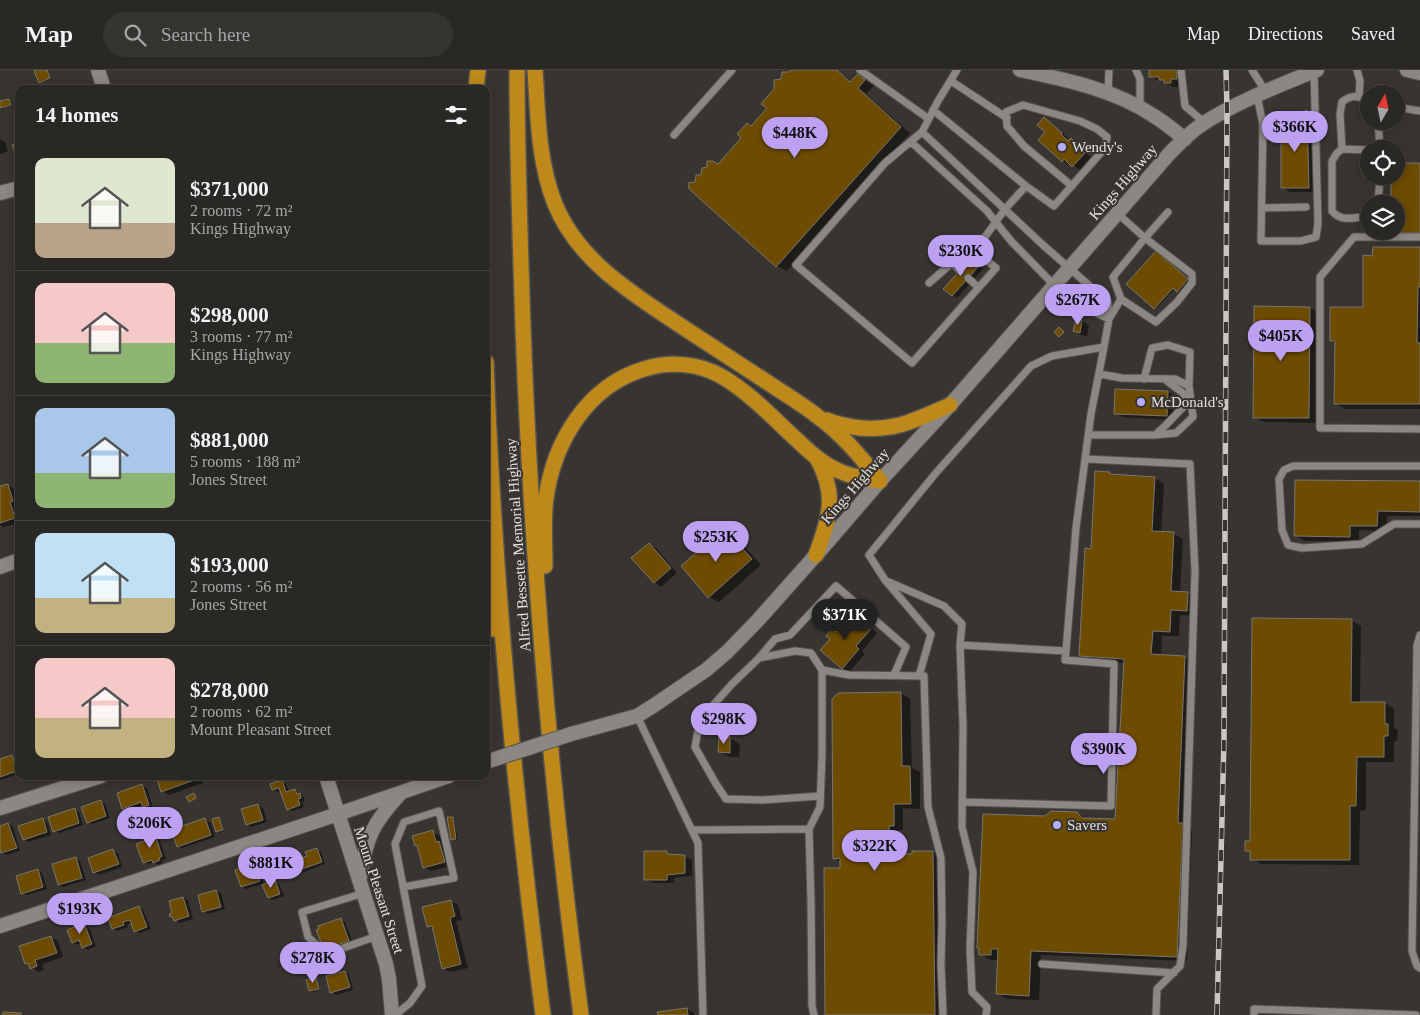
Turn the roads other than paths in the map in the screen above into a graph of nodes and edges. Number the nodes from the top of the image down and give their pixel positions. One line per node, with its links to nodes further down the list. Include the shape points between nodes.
1 (98, 70): 20 (main road)
2 (479, 70): 21 (highway); 22 (highway)
3 (517, 70): 87 (highway, Alfred Bessette Memorial Highway, via 526,402)
4 (535, 70): 68 (highway, via 546,176 559,212 579,244 639,298)
5 (732, 70): 34 (lane)
6 (860, 70): 31 (lane)
7 (957, 70): 19 (lane)
8 (1020, 70): 18 (main road)
9 (1109, 70): 23 (lane)
10 (1136, 70): 26 (lane, via 1140,78)
11 (1181, 70): 32 (lane, via 1185,106)
12 (1252, 70): 24 (lane)
13 (1358, 70): 25 (lane)
14 (1407, 70): 16 (main road)
15 (1316, 71): 17 (main road, Kings Highway); 44 (lane, via 1316,237 1301,241 1262,242)
16 (1420, 73)
17 (1296, 74): 24 (main road, Kings Highway)
18 (1063, 75): 23 (main road)
19 (951, 81): 28 (lane); 30 (lane)
20 (103, 85)
21 (477, 85)
22 (480, 85)
23 (1108, 93): 26 (main road)
24 (1261, 94): 32 (main road, Kings Highway); 44 (lane)
25 (1359, 97): 37 (lane, via 1349,97 1342,102)
26 (1140, 107): 35 (main road)
27 (1405, 108): 29 (lane)
28 (933, 110): 31 (lane); 39 (lane)
29 (1420, 111)
30 (1007, 118): 40 (lane, via 1007,126 1024,146); 40 (lane, via 1006,112 1023,105 1080,121 1107,137 1105,148)
31 (929, 119): 33 (lane)
32 (1205, 123): 35 (main road, Kings Highway)
33 (922, 132): 36 (lane); 45 (lane)
34 (674, 136)
35 (1185, 139): 47 (main road, Kings Highway)
36 (911, 142): 49 (lane); 59 (lane, via 886,163 796,265 912,363)
37 (1342, 149): 38 (lane); 48 (lane, via 1332,161 1332,211 1344,219)
38 (1360, 150)
39 (1026, 186): 40 (lane, via 1054,206); 45 (lane)
40 (1072, 186)
41 (15, 189): 42 (main road)
42 (0, 193)
43 (1306, 207): 44 (lane)
44 (1262, 208)
45 (1005, 209): 49 (lane); 54 (lane)
46 (1168, 212): 50 (lane)
47 (1117, 213): 50 (lane); 54 (main road, Kings Highway)
48 (1360, 217)
49 (996, 222): 52 (lane, via 985,237); 58 (lane)
50 (1145, 238): 60 (lane, via 1113,277); 60 (lane, via 1192,274 1192,283 1178,302 1156,322)
51 (1420, 238): 69 (lane, via 1354,237 1320,277 1320,428)
52 (970, 247): 53 (lane); 59 (lane, via 996,268)
53 (952, 263): 55 (lane); 57 (lane)
54 (1070, 267): 58 (main road, Kings Highway); 61 (lane, via 1108,302)
55 (960, 271)
56 (968, 278): 59 (lane)
57 (929, 283)
58 (1054, 285): 61 (lane, via 1088,310); 67 (main road, Kings Highway)
59 (978, 288)
60 (1121, 299): 61 (lane)
61 (1109, 319): 62 (lane)
62 (1104, 347): 63 (lane); 81 (lane, via 1052,356 1031,366 935,474 869,556)
63 (1098, 374): 64 (lane); 70 (lane)
64 (1144, 379): 65 (lane); 66 (lane, via 1152,348 1168,345 1190,352)
65 (1164, 379): 66 (lane, via 1175,379); 71 (lane, via 1183,393 1187,403)
66 (1188, 386): 71 (lane, via 1193,416 1176,434)
67 (950, 405): 68 (highway, via 901,426 882,429 843,425); 76 (main road, Kings Highway)
68 (817, 416): 76 (highway, via 852,446)
69 (1420, 429)
70 (1088, 435): 71 (lane); 74 (lane)
71 (1155, 435)
72 (490, 440): 91 (highway, Alfred Bessette Memorial Highway)
73 (817, 458): 76 (highway, via 841,472); 78 (highway, via 824,470 830,497 827,521); 87 (highway, via 749,396 705,369 669,364 651,366 632,372 598,394 566,436 546,498)
74 (1086, 459): 85 (lane, via 1076,528); 110 (lane, via 1190,464 1195,571 1184,946 1180,966)
75 (1420, 466): 77 (lane, via 1294,466 1284,470 1279,479 1282,530 1288,545 1302,548 1362,544 1394,524)
76 (880, 481): 78 (main road, Kings Highway)
77 (1420, 524)
78 (816, 555): 92 (main road, Kings Highway, via 722,657)
79 (15, 561): 80 (main road)
80 (0, 567)
81 (885, 580): 84 (lane, via 944,606 962,624); 90 (lane, via 931,634)
82 (490, 609): 91 (highway)
83 (1420, 635): 109 (lane, via 1417,646 1412,951)
84 (960, 644): 85 (lane); 99 (lane)
85 (1066, 651): 99 (lane, via 1065,660 1114,664 1111,806)
86 (759, 658): 88 (lane, via 794,651 812,653); 89 (lane, via 775,639 790,635 836,586 906,647); 98 (lane, via 700,720 696,747 726,799)
87 (544, 664): 114 (highway, Alfred Bessette Memorial Highway, via 556,808)
88 (822, 670): 89 (lane, via 849,675); 98 (lane)
89 (894, 676): 90 (lane)
90 (919, 676): 117 (lane, via 924,676 928,807 941,858)
91 (508, 702): 113 (highway, Alfred Bessette Memorial Highway)
92 (636, 716): 93 (main road, Kings Highway, bridge); 103 (lane)
93 (490, 761)
94 (88, 780): 100 (main road)
95 (327, 780): 101 (main road, Mount Pleasant Street)
96 (438, 780): 97 (main road)
97 (401, 793): 101 (main road); 105 (main road, via 372,830 364,852)
98 (820, 796): 102 (lane, via 820,807)
99 (962, 802): 118 (lane, via 962,827 973,872 972,992 987,1007)
100 (0, 808)
101 (338, 814): 105 (main road, Mount Pleasant Street); 106 (main road)
102 (809, 829): 103 (lane); 116 (lane)
103 (692, 830): 115 (lane, via 698,843)
104 (403, 887): 104 (lane, via 394,844 404,822 439,811 454,878); 112 (lane, via 422,986 410,1003)
105 (362, 888): 107 (main road, Mount Pleasant Street); 107 (lane, via 302,912 308,937 320,948 332,952)
106 (0, 926)
107 (377, 936): 112 (main road, Mount Pleasant Street, via 390,980)
108 (1042, 964): 110 (lane)
109 (1420, 968)
110 (1174, 973): 119 (lane, via 1158,989)
111 (1254, 1012): 120 (lane)
112 (394, 1015)
113 (543, 1015)
114 (581, 1015)
115 (703, 1015)
116 (814, 1015)
117 (943, 1015)
118 (986, 1015)
119 (1156, 1015)
120 (1416, 1015)

